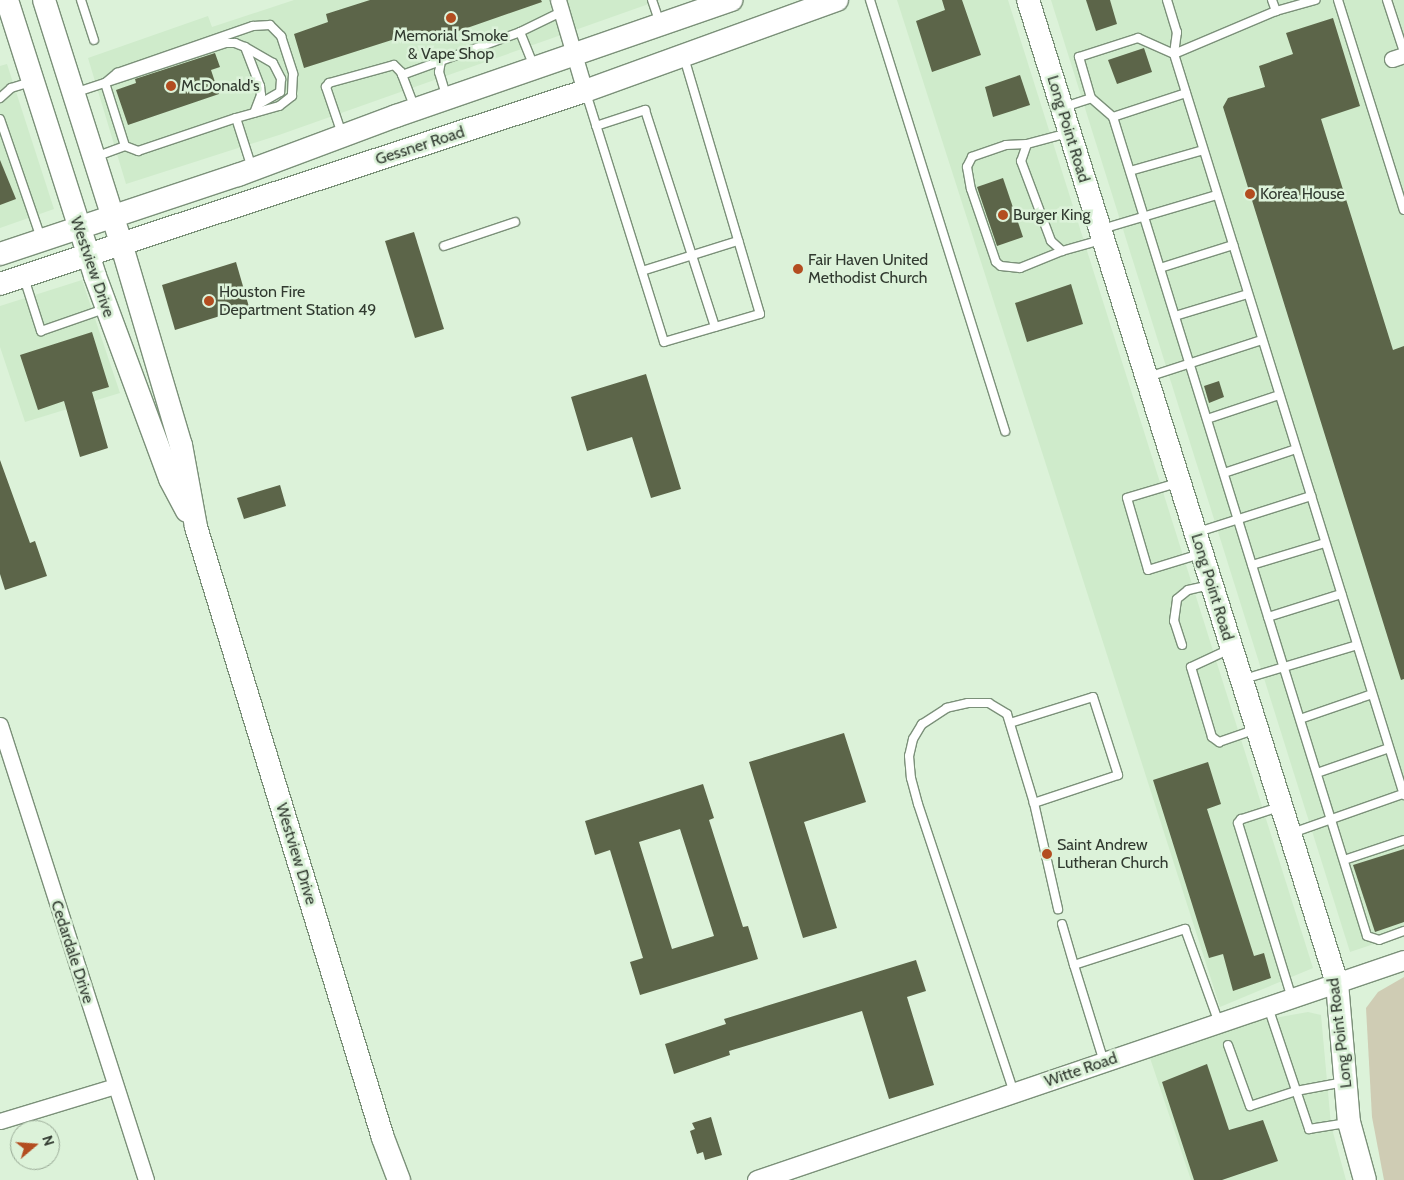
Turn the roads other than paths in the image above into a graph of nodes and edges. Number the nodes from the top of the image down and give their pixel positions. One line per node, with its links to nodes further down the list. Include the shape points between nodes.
1 (7, 0): 28 (main road, Westview Drive)
2 (44, 0): 32 (main road, Westview Drive)
3 (82, 0): 19 (lane)
4 (652, 0): 17 (lane)
5 (731, 0): 15 (main road)
6 (837, 0): 24 (main road, Gessner Road)
7 (870, 0): 85 (lane)
8 (1028, 0): 37 (main road, Long Point Road)
9 (1167, 0): 21 (lane, via 1177,32)
10 (1272, 0): 16 (lane)
11 (1315, 0): 16 (lane)
12 (1338, 0): 56 (lane)
13 (1387, 0): 23 (lane)
14 (560, 6): 18 (lane); 22 (street)
15 (694, 6): 17 (main road)
16 (1276, 12): 21 (lane)
17 (660, 24): 22 (main road)
18 (520, 32): 25 (lane); 26 (lane)
19 (94, 40)
20 (245, 47): 29 (lane, via 226,43); 36 (lane, via 260,86); 36 (lane, via 273,63 280,79 280,92)
21 (1174, 54): 31 (lane); 35 (lane, via 1138,38 1078,57)
22 (572, 55): 26 (main road); 30 (street)
23 (1400, 55)
24 (683, 56): 30 (main road, Gessner Road); 64 (lane)
25 (441, 61): 27 (lane); 34 (lane, via 438,72)
26 (535, 68): 34 (main road)
27 (402, 75): 38 (lane); 46 (lane, via 394,65 388,64 329,83 326,87)
28 (32, 81): 33 (lane, via 11,88); 61 (main road, Westview Drive)
29 (105, 83): 32 (lane); 39 (lane, via 126,70 253,26 270,24 281,36 293,74 292,96 279,106); 48 (lane)
30 (585, 91): 43 (lane); 51 (main road, Gessner Road)
31 (1186, 93): 40 (lane); 49 (lane)
32 (72, 94): 50 (main road, Westview Drive)
33 (0, 98)
34 (447, 98): 38 (main road)
35 (1090, 98): 37 (lane); 40 (lane)
36 (259, 104): 39 (lane)
37 (1062, 108): 45 (main road, Long Point Road)
38 (415, 109): 44 (main road)
39 (254, 113): 41 (lane)
40 (1113, 117): 53 (lane)
41 (236, 118): 48 (lane, via 138,150); 52 (lane)
42 (0, 120): 63 (lane)
43 (596, 126): 71 (lane, via 645,110); 73 (lane)
44 (367, 127): 46 (main road); 51 (main road)
45 (1069, 133): 47 (lane); 62 (main road, Long Point Road)
46 (342, 136): 52 (main road)
47 (1027, 144): 68 (lane, via 1022,161 1051,241); 68 (lane, via 1006,145 972,157 967,167 970,190 996,262 1002,266 1020,268)
48 (125, 146): 50 (lane)
49 (1203, 150): 53 (lane); 54 (lane)
50 (93, 158): 58 (main road, Westview Drive)
51 (378, 160): 60 (main road, Gessner Road)
52 (252, 169): 55 (main road)
53 (1130, 171): 57 (lane)
54 (1217, 195): 57 (lane); 66 (lane)
55 (173, 197): 58 (main road); 60 (main road)
56 (1404, 210)
57 (1144, 216): 62 (lane); 72 (lane)
58 (113, 217): 61 (main road); 65 (main road, Westview Drive)
59 (516, 222): 67 (lane)
60 (182, 224): 65 (main road, Gessner Road)
61 (79, 228): 63 (main road); 70 (main road, Westview Drive)
62 (1101, 234): 68 (lane); 82 (main road, Long Point Road)
63 (42, 240): 69 (main road)
64 (738, 241): 71 (lane); 79 (lane, via 760,314)
65 (121, 243): 70 (main road, Gessner Road); 91 (main road, Westview Drive, via 181,445)
66 (1233, 245): 72 (lane); 76 (lane)
67 (444, 246)
68 (1062, 251)
69 (0, 254)
70 (87, 254): 74 (main road, Gessner Road); 77 (main road, Westview Drive)
71 (692, 255): 73 (lane); 79 (lane)
72 (1160, 268): 78 (lane)
73 (642, 271): 79 (lane, via 664,342)
74 (23, 276): 75 (main road, Gessner Road); 77 (lane, via 41,331)
75 (0, 284)
76 (1248, 294): 78 (lane); 80 (lane)
77 (106, 308): 91 (main road, Westview Drive, via 170,479)
78 (1175, 316): 81 (lane)
79 (714, 327)
80 (1262, 340): 81 (lane); 83 (lane)
81 (1190, 364): 82 (lane); 84 (lane)
82 (1146, 378): 88 (main road, Long Point Road)
83 (1280, 395): 84 (lane); 86 (lane)
84 (1207, 419): 87 (lane)
85 (1005, 431)
86 (1296, 450): 87 (lane); 89 (lane)
87 (1224, 473): 90 (lane)
88 (1179, 482): 92 (main road, Long Point Road); 92 (lane, via 1126,498 1148,570)
89 (1311, 496): 90 (lane); 93 (lane)
90 (1238, 519): 92 (lane); 94 (lane)
91 (196, 527): 135 (main road, Westview Drive, via 383,1138)
92 (1198, 543): 95 (main road, Long Point Road)
93 (1325, 543): 94 (lane); 96 (lane)
94 (1252, 566): 97 (lane)
95 (1211, 585): 98 (lane, via 1188,590 1178,599 1174,621); 100 (main road, Long Point Road)
96 (1341, 594): 97 (lane); 99 (lane)
97 (1268, 617): 101 (lane)
98 (1182, 645)
99 (1357, 645): 101 (lane); 103 (lane)
100 (1232, 648): 102 (main road, Long Point Road); 107 (lane, via 1191,668 1212,738 1218,742)
101 (1284, 667): 102 (lane); 104 (lane)
102 (1241, 680): 107 (main road, Long Point Road)
103 (1372, 694): 104 (lane); 108 (lane)
104 (1300, 719): 109 (lane)
105 (1010, 723): 111 (lane); 111 (lane, via 1093,697 1118,772 1116,777); 131 (lane, via 1007,714 989,703 947,708 922,724 912,739 909,756 911,778 937,868)
106 (0, 725): 129 (street, Cedardale Drive)
107 (1257, 728): 112 (main road, Long Point Road)
108 (1389, 748): 109 (lane); 110 (lane)
109 (1317, 773): 113 (lane)
110 (1404, 795): 113 (lane)
111 (1034, 803): 117 (lane)
112 (1281, 807): 114 (main road, Long Point Road); 123 (lane, via 1241,819 1238,823)
113 (1331, 820): 114 (lane); 116 (lane)
114 (1290, 834): 122 (main road, Long Point Road)
115 (1404, 840): 116 (lane)
116 (1344, 860): 119 (lane, via 1367,936 1379,940)
117 (1058, 909)
118 (1062, 924): 121 (lane)
119 (1404, 931)
120 (1404, 960): 122 (street, Witte Road)
121 (1074, 966): 125 (lane, via 1185,929); 127 (lane)
122 (1337, 983): 123 (street, Witte Road); 128 (main road, Long Point Road)
123 (1292, 998): 124 (street, Witte Road)
124 (1268, 1006): 125 (street, Witte Road); 130 (lane)
125 (1218, 1023): 127 (street, Witte Road)
126 (1228, 1044): 130 (lane, via 1250,1106)
127 (1104, 1062): 131 (street, Witte Road)
128 (1346, 1082): 130 (lane); 133 (main road, Long Point Road)
129 (115, 1086): 132 (street); 134 (street, Cedardale Drive)
130 (1296, 1091): 133 (lane, via 1309,1129)
131 (1014, 1093): 136 (street, Witte Road)
132 (0, 1121)
133 (1349, 1122): 137 (main road, Long Point Road)
134 (146, 1180)
135 (399, 1180)
136 (757, 1180)
137 (1366, 1180)

